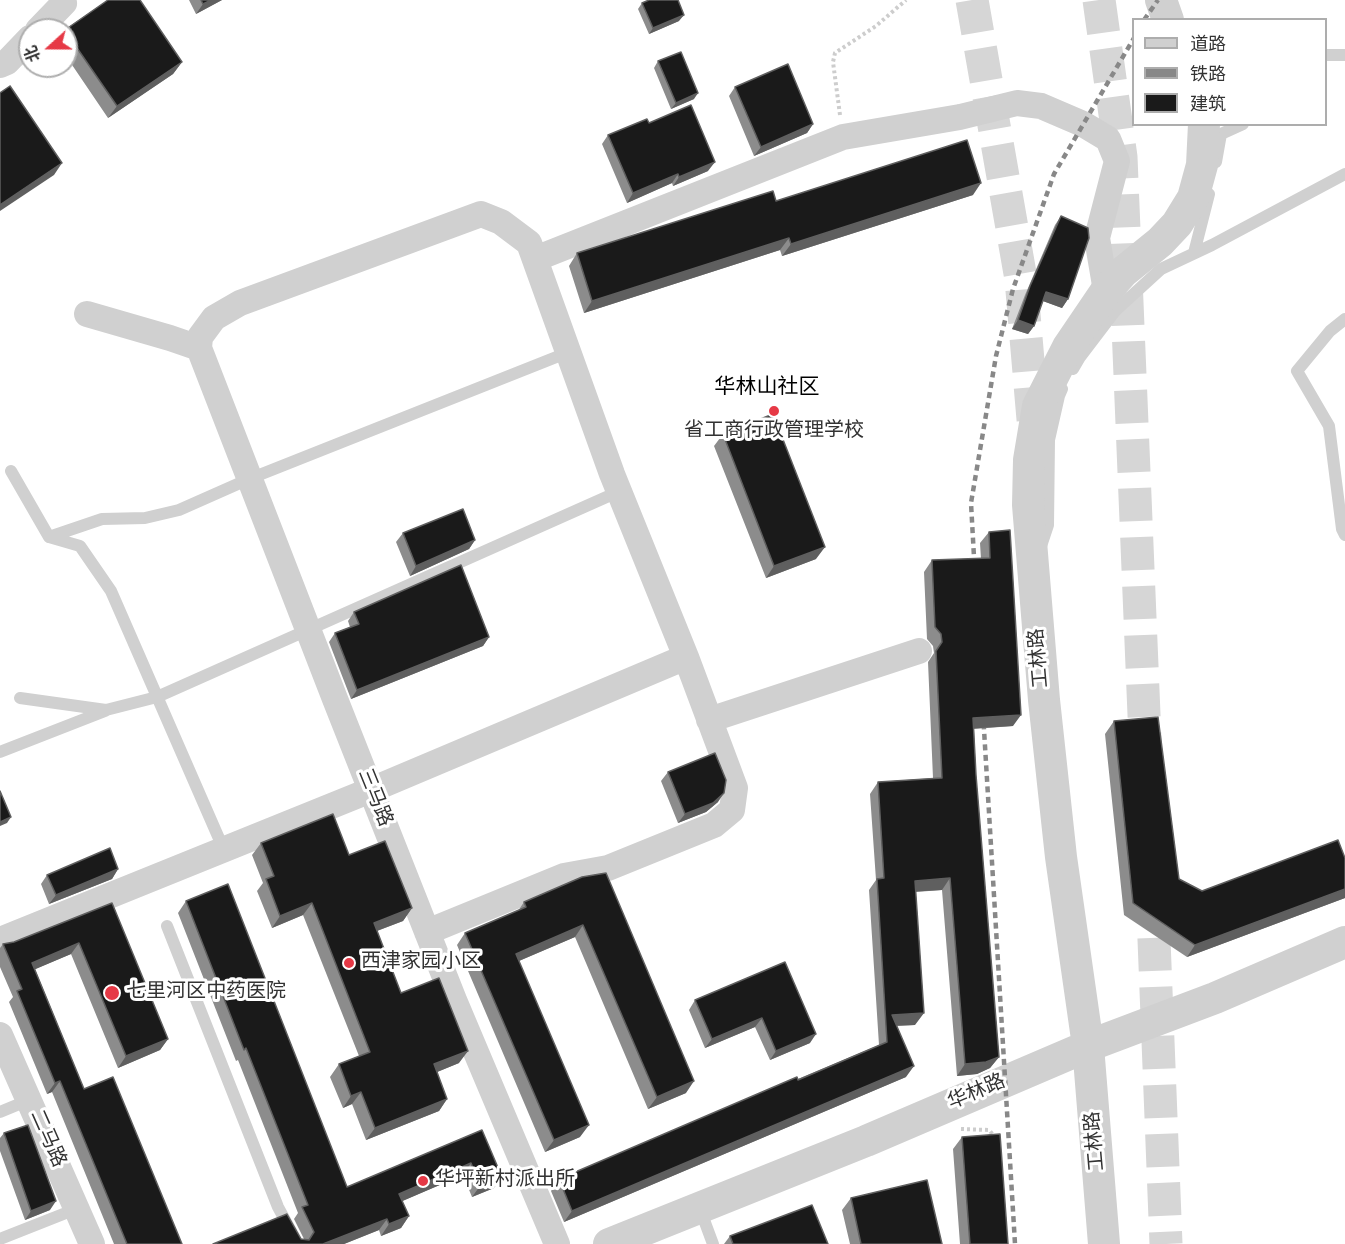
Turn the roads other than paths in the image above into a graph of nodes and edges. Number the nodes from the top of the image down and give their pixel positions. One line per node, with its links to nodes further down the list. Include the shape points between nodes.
1 (1161, 0): 4 (street)
2 (64, 1): 3 (street)
3 (49, 18)
4 (1167, 18)
5 (18, 51): 8 (street)
6 (1327, 55): 7 (lane)
7 (1345, 55)
8 (0, 65)
9 (1214, 128): 11 (lane, via 1214,176); 13 (street, 工林路, via 1193,198 1177,224)
10 (1345, 174): 11 (lane)
11 (1194, 254): 23 (lane, via 1161,269 1115,311 1080,357 1059,396 1049,440 1048,525)
12 (535, 259): 13 (street, via 843,137 1017,103 1041,106 1108,139 1118,161 1097,238); 16 (street, via 529,243 501,222 481,214 240,303 214,318 200,337); 17 (street)
13 (1106, 291): 23 (street, 工林路, via 1068,347 1038,406 1029,460)
14 (87, 314): 16 (street)
15 (1345, 319): 21 (lane, via 1297,371 1329,426)
16 (199, 348): 19 (street, 三马路)
17 (569, 352): 19 (lane); 20 (street)
18 (12, 471): 22 (lane)
19 (249, 478): 22 (lane, via 179,510 146,518 102,519); 24 (street, 三马路)
20 (620, 491): 24 (lane); 26 (street)
21 (1345, 535)
22 (49, 537): 28 (lane, via 80,546 111,591)
23 (1033, 570): 39 (street, 工林路, via 1060,856)
24 (309, 631): 28 (lane); 32 (street, 三马路)
25 (919, 651): 30 (street)
26 (686, 657): 30 (street); 32 (street)
27 (20, 698): 29 (lane)
28 (158, 698): 29 (lane); 33 (lane)
29 (106, 710): 31 (lane)
30 (709, 720): 35 (street, via 735,788 732,810 714,825 608,868 564,876)
31 (0, 752)
32 (371, 790): 33 (street); 35 (street, 三马路)
33 (224, 850): 36 (street)
34 (167, 926): 46 (lane, via 278,1207)
35 (427, 932): 47 (street, 三马路)
36 (0, 940)
37 (1345, 942): 39 (street, 华林路, via 1215,998)
38 (0, 1035): 40 (street, 二马路)
39 (1088, 1046): 42 (street, 华林路); 50 (street, 工林路)
40 (29, 1100): 41 (lane); 43 (street, 二马路)
41 (0, 1112)
42 (699, 1208): 48 (street, 华林路); 49 (lane)
43 (76, 1209): 44 (lane); 45 (street, 二马路)
44 (0, 1239)
45 (92, 1244)
46 (298, 1244)
47 (557, 1244)
48 (609, 1244)
49 (713, 1244)
50 (1104, 1244)

